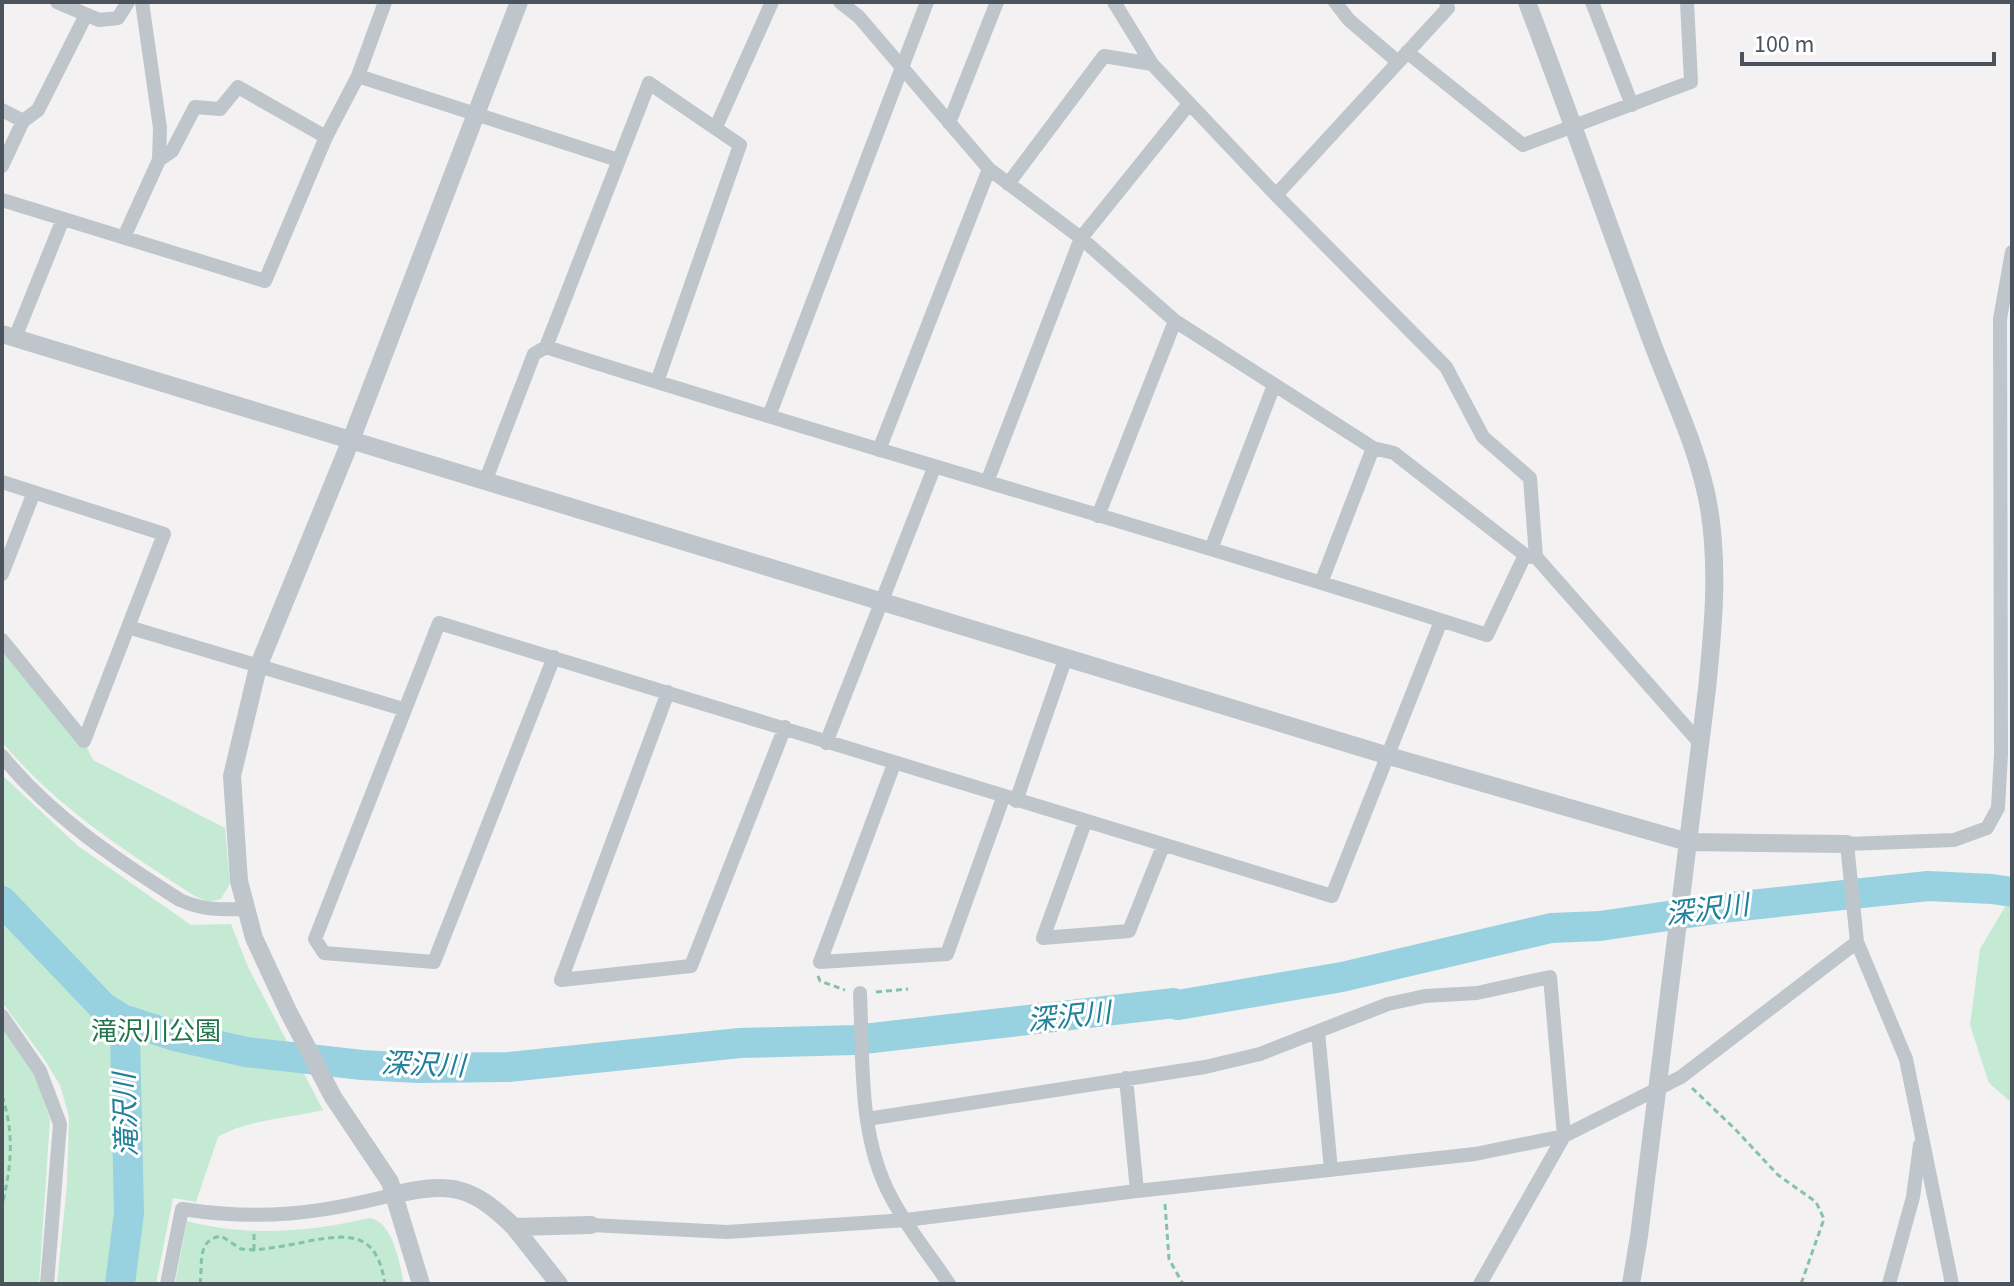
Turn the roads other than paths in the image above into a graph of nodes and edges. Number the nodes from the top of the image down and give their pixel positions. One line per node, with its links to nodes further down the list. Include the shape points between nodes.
1 (57, 2): 17 (street)
2 (128, 2): 17 (street, via 118,18)
3 (142, 2): 31 (street, via 160,128)
4 (385, 2): 21 (street)
5 (519, 2): 25 (street)
6 (772, 2): 28 (street)
7 (840, 2): 16 (street)
8 (927, 2): 20 (street)
9 (997, 2): 27 (street)
10 (1114, 2): 19 (street)
11 (1335, 2): 18 (street, via 1349,20)
12 (1446, 2): 18 (street, via 1448,8)
13 (1527, 2): 29 (street)
14 (1592, 2): 23 (street)
15 (1687, 2): 23 (street, via 1691,82)
16 (860, 10): 20 (street)
17 (86, 15): 26 (street, via 38,110)
18 (1403, 57): 29 (street, via 1523,145); 36 (street)
19 (1152, 64): 22 (street); 35 (street, via 1104,56)
20 (901, 67): 27 (street); 47 (street)
21 (358, 76): 25 (street); 30 (street)
22 (1189, 104): 36 (street); 40 (street)
23 (1632, 105): 29 (street)
24 (2, 110): 26 (street)
25 (477, 114): 32 (street); 48 (street)
26 (23, 121): 33 (street)
27 (949, 123): 34 (street)
28 (716, 127): 32 (street, via 649,83); 45 (street, via 740,145)
29 (1574, 127): 72 (street, via 1699,464 1709,509 1714,620)
30 (326, 137): 31 (street, via 238,87 220,109 195,107 172,151); 39 (street, via 265,281)
31 (159, 160): 39 (street)
32 (618, 160): 44 (street)
33 (2, 166)
34 (989, 169): 35 (street); 50 (street)
35 (1008, 184): 40 (street)
36 (1276, 195): 58 (street, via 1446,367 1483,437 1530,478)
37 (2, 200): 38 (street)
38 (63, 219): 39 (street); 43 (street)
39 (124, 237)
40 (1081, 238): 42 (street); 54 (street)
41 (2012, 252): 79 (street, via 2000,319 1998,808 1987,828 1954,840)
42 (1175, 321): 46 (street); 56 (street)
43 (8, 336): 48 (street)
44 (546, 347): 45 (street); 53 (street, via 534,354)
45 (657, 382): 47 (street)
46 (1274, 385): 49 (street); 57 (street)
47 (769, 416): 50 (street)
48 (351, 440): 53 (street); 67 (street)
49 (1373, 448): 58 (street, via 1394,453); 60 (street)
50 (879, 450): 51 (street)
51 (934, 468): 54 (street); 61 (street)
52 (2, 482): 55 (street)
53 (485, 482): 61 (street)
54 (987, 482): 56 (street)
55 (34, 492): 59 (street); 63 (street, via 164,534)
56 (1098, 516): 57 (street)
57 (1211, 549): 60 (street)
58 (1531, 556): 62 (street, via 1487,635); 72 (street)
59 (2, 574)
60 (1321, 583): 62 (street)
61 (881, 601): 66 (street); 71 (street)
62 (1441, 621): 74 (street)
63 (128, 627): 64 (street, via 84,741); 67 (street)
64 (2, 640)
65 (554, 657): 68 (street); 69 (street, via 439,623); 69 (street, via 434,962 324,953 315,939)
66 (1066, 657): 74 (street); 76 (street)
67 (258, 667): 69 (street); 81 (street, via 232,776 239,881)
68 (668, 692): 70 (street); 70 (street, via 561,980 691,966)
69 (403, 709)
70 (785, 727): 71 (street)
71 (826, 743): 75 (street)
72 (1700, 743): 78 (street)
73 (2, 756): 81 (street, via 65,821 180,900 207,909)
74 (1389, 756): 78 (street); 80 (street, via 1332,896)
75 (894, 764): 76 (street); 76 (street, via 820,962 947,954)
76 (1010, 800): 77 (street)
77 (1085, 822): 80 (street); 80 (street, via 1043,938 1129,931)
78 (1688, 842): 79 (street); 87 (street)
79 (1847, 845): 82 (street)
80 (1163, 846)
81 (246, 909): 93 (street, via 288,1011 341,1109)
82 (1856, 942): 87 (street, via 1681,1077); 89 (street, via 1906,1059)
83 (860, 993): 88 (street)
84 (2, 1016): 97 (street, via 40,1071 60,1124)
85 (1318, 1032): 86 (street, via 1260,1054); 90 (street, via 1388,1004 1550,977); 91 (street)
86 (1126, 1078): 88 (street); 92 (street)
87 (1657, 1087): 90 (street); 103 (street)
88 (867, 1119): 94 (street, via 890,1197)
89 (1921, 1133): 104 (street, via 1913,1197); 105 (street)
90 (1564, 1136): 91 (street, via 1475,1154); 102 (street)
91 (1331, 1170): 92 (street)
92 (1137, 1191): 94 (street)
93 (396, 1194): 96 (street, via 432,1186 452,1188 474,1196); 98 (street, via 309,1213 256,1216 182,1209); 99 (street)
94 (906, 1220): 95 (street, via 727,1232); 101 (street)
95 (591, 1225): 96 (street)
96 (514, 1227): 100 (street)
97 (47, 1284)
98 (167, 1284)
99 (421, 1284)
100 (559, 1284)
101 (949, 1284)
102 (1480, 1284)
103 (1631, 1284)
104 (1889, 1284)
105 (1952, 1284)

